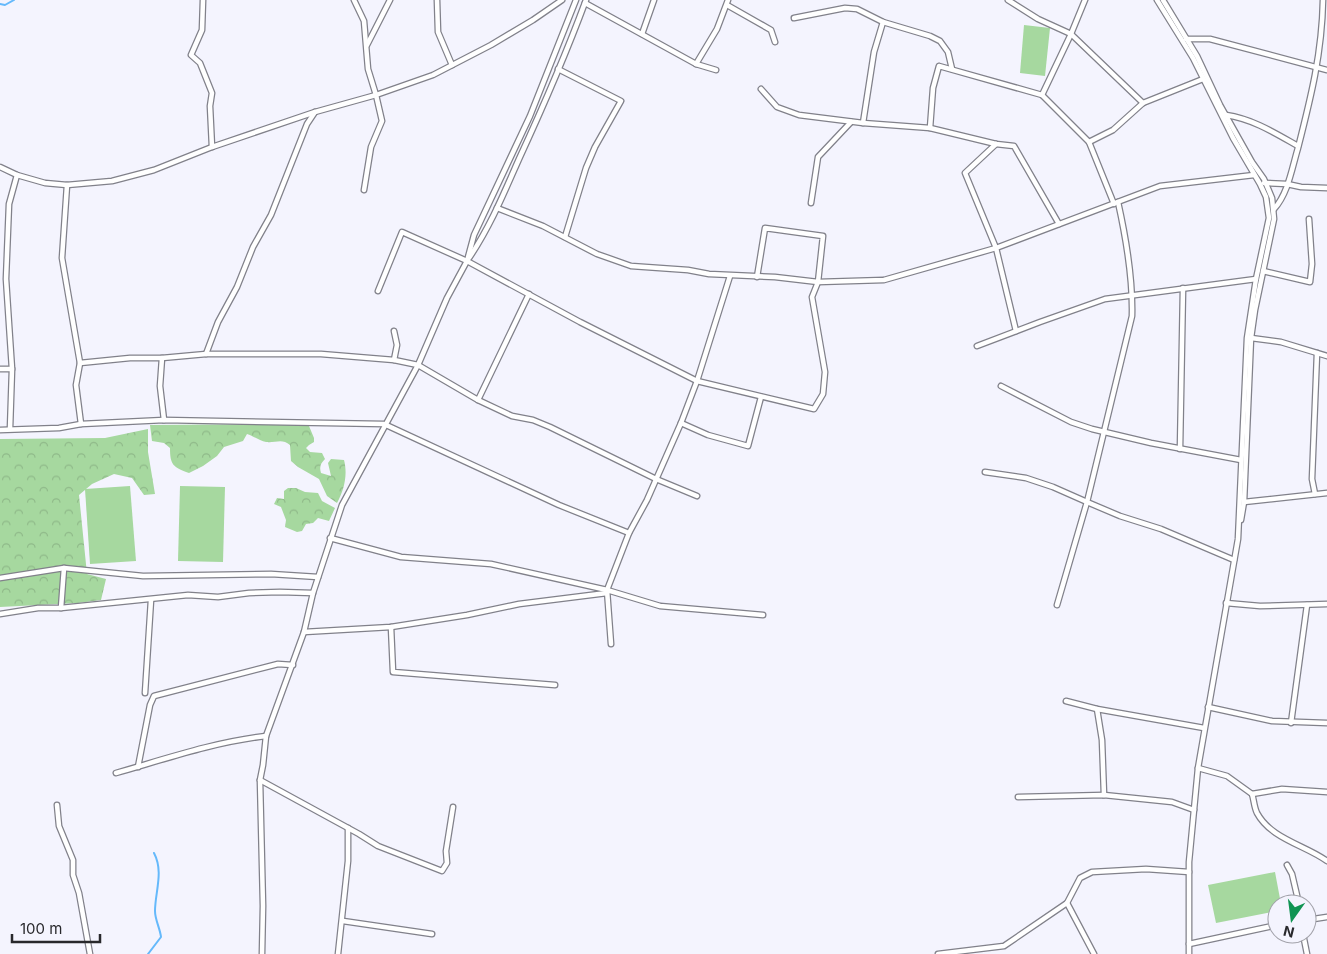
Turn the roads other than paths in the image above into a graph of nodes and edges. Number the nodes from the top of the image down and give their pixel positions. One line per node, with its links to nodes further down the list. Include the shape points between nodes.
1 (203, 0): 41 (street, via 202,30 192,54 200,63 212,93)
2 (354, 0): 21 (street, via 364,21)
3 (390, 0): 21 (street)
4 (437, 0): 23 (street, via 438,32)
5 (562, 0): 23 (street, via 491,45)
6 (576, 0): 62 (street, via 530,116 474,235)
7 (654, 0): 17 (street)
8 (1008, 0): 18 (street, via 1038,19)
9 (1085, 0): 18 (street)
10 (1157, 0): 29 (street)
11 (1163, 0): 19 (street)
12 (1323, 0): 24 (street)
13 (585, 1): 17 (street); 25 (street)
14 (728, 2): 20 (street, via 771,30); 22 (street, via 712,39)
15 (794, 18): 16 (street, via 845,8)
16 (883, 22): 26 (street, via 940,41 948,52); 37 (street, via 874,52)
17 (642, 34): 22 (street)
18 (1072, 34): 32 (street); 33 (street)
19 (1186, 39): 24 (street, via 1210,39); 35 (street)
20 (775, 42)
21 (366, 47): 31 (street, via 368,69)
22 (696, 64): 27 (street)
23 (452, 65): 31 (street)
24 (1317, 66): 28 (street); 42 (street, via 1310,107)
25 (558, 69): 54 (street); 58 (street, via 621,101 586,168)
26 (952, 69): 32 (street); 38 (street, via 939,66 933,88)
27 (716, 70)
28 (1327, 70)
29 (1203, 80): 33 (street); 45 (street)
30 (760, 89): 36 (street, via 784,110)
31 (376, 95): 34 (street); 51 (street, via 382,121 371,148)
32 (1042, 95): 39 (street)
33 (1143, 103): 39 (street, via 1113,130)
34 (315, 112): 41 (street); 77 (street)
35 (1226, 114): 42 (street, via 1262,125); 46 (street)
36 (851, 122): 37 (street); 52 (street, via 818,157)
37 (863, 123): 38 (street)
38 (930, 128): 40 (street)
39 (1089, 142): 53 (street)
40 (996, 144): 57 (street, via 1014,146); 61 (street, via 964,173)
41 (212, 146): 49 (street, via 146,172 112,181)
42 (1298, 146): 48 (street)
43 (0, 167): 44 (street)
44 (18, 175): 49 (street); 60 (street, via 9,204)
45 (1254, 175): 47 (street); 53 (street, via 1160,186)
46 (1266, 183): 47 (street); 48 (street); 55 (street)
47 (1260, 184): 66 (street, via 1269,218)
48 (1288, 184): 50 (street); 55 (street)
49 (67, 185): 81 (street, via 62,258)
50 (1327, 188)
51 (364, 190)
52 (811, 203)
53 (1116, 203): 57 (street); 71 (street, via 1126,234)
54 (497, 208): 58 (street); 62 (street)
55 (1274, 209): 63 (street)
56 (1310, 219): 63 (street, via 1310,282)
57 (1058, 224): 61 (street)
58 (565, 237): 64 (street, via 597,254 631,266)
59 (0, 248): 60 (street)
60 (7, 248): 84 (street)
61 (996, 248): 67 (street, via 884,280); 73 (street)
62 (467, 262): 69 (street, via 402,232); 70 (street); 82 (street, via 447,298)
63 (1263, 271): 74 (street)
64 (730, 276): 65 (street); 85 (street)
65 (757, 277): 67 (street); 67 (street, via 765,228 823,236)
66 (1256, 279): 68 (street); 97 (street, via 1247,338)
67 (818, 282): 87 (street, via 812,297 825,372 823,394 814,408)
68 (1183, 288): 71 (street); 96 (street)
69 (378, 291)
70 (529, 294): 85 (street); 88 (street)
71 (1133, 295): 73 (street, via 1105,299); 95 (street, via 1132,316)
72 (394, 331): 80 (street, via 397,345)
73 (1016, 331): 75 (street)
74 (1251, 338): 76 (street, via 1281,342); 104 (street)
75 (977, 346)
76 (1317, 353): 78 (street); 101 (street, via 1312,479)
77 (206, 354): 79 (street); 80 (street, via 321,354)
78 (1327, 356)
79 (162, 358): 81 (street); 89 (street, via 160,386)
80 (394, 360): 82 (street)
81 (80, 363): 90 (street, via 76,385)
82 (418, 365): 88 (street); 91 (street)
83 (0, 369): 84 (street)
84 (12, 369): 94 (street)
85 (697, 381): 87 (street); 92 (street)
86 (1001, 386): 95 (street, via 1071,422)
87 (761, 397): 92 (street, via 748,446)
88 (478, 400): 99 (street, via 512,416 550,427)
89 (164, 420): 90 (street); 91 (street)
90 (81, 424): 94 (street)
91 (384, 424): 105 (street, via 559,506); 106 (street, via 342,505)
92 (681, 424): 99 (street)
93 (0, 430): 94 (street)
94 (10, 430)
95 (1104, 432): 96 (street); 103 (street)
96 (1180, 449): 97 (street)
97 (1241, 460): 107 (street)
98 (985, 472): 103 (street, via 1026,478)
99 (656, 479): 102 (street); 105 (street)
100 (1327, 493): 101 (street)
101 (1315, 494): 104 (street)
102 (697, 496)
103 (1087, 502): 108 (street); 117 (street)
104 (1244, 502): 107 (street)
105 (629, 533): 112 (street)
106 (330, 538): 110 (street); 112 (street, via 401,557 491,564)
107 (1238, 539): 108 (street)
108 (1234, 560): 115 (street)
109 (64, 568): 110 (street, via 143,576 271,574); 111 (street); 119 (street)
110 (318, 577): 113 (street)
111 (0, 578)
112 (607, 591): 121 (street, via 660,606); 122 (street); 124 (street)
113 (313, 593): 114 (street, via 188,595); 123 (street)
114 (151, 600): 119 (street); 127 (street)
115 (1226, 602): 118 (street, via 1260,606); 129 (street)
116 (1327, 604): 118 (street)
117 (1057, 605)
118 (1307, 605): 131 (street)
119 (61, 608): 120 (street)
120 (0, 614)
121 (763, 615)
122 (391, 627): 123 (street); 126 (street, via 393,672)
123 (304, 632): 125 (street)
124 (611, 644)
125 (293, 664): 134 (street); 135 (street, via 278,664 154,696)
126 (555, 685)
127 (145, 693)
128 (1066, 700): 130 (street)
129 (1208, 707): 131 (street); 133 (street)
130 (1097, 709): 133 (street); 140 (street)
131 (1291, 722): 132 (street)
132 (1327, 724)
133 (1204, 728): 136 (street)
134 (266, 736): 135 (street, via 176,754); 138 (street)
135 (138, 767): 137 (street)
136 (1198, 768): 141 (street, via 1227,776); 145 (street)
137 (116, 774)
138 (260, 780): 146 (street); 157 (street)
139 (1327, 792): 141 (street, via 1282,789)
140 (1104, 794): 142 (street); 145 (street, via 1172,802)
141 (1252, 794): 147 (street, via 1256,811 1262,819 1288,841)
142 (1018, 797)
143 (57, 805): 156 (street, via 59,826 80,893)
144 (453, 807): 146 (street, via 447,863 442,871 378,846)
145 (1194, 810): 149 (street)
146 (348, 828): 152 (street)
147 (1327, 862)
148 (1287, 865): 150 (street)
149 (1189, 872): 151 (street, via 1146,869 1092,872 1080,878); 155 (street)
150 (1297, 894)
151 (1067, 903): 159 (street, via 1004,946); 160 (street)
152 (343, 921): 154 (street); 158 (street)
153 (1267, 927): 155 (street)
154 (432, 934)
155 (1189, 944): 161 (street)
156 (90, 954)
157 (262, 954)
158 (338, 954)
159 (938, 954)
160 (1094, 954)
161 (1189, 954)

